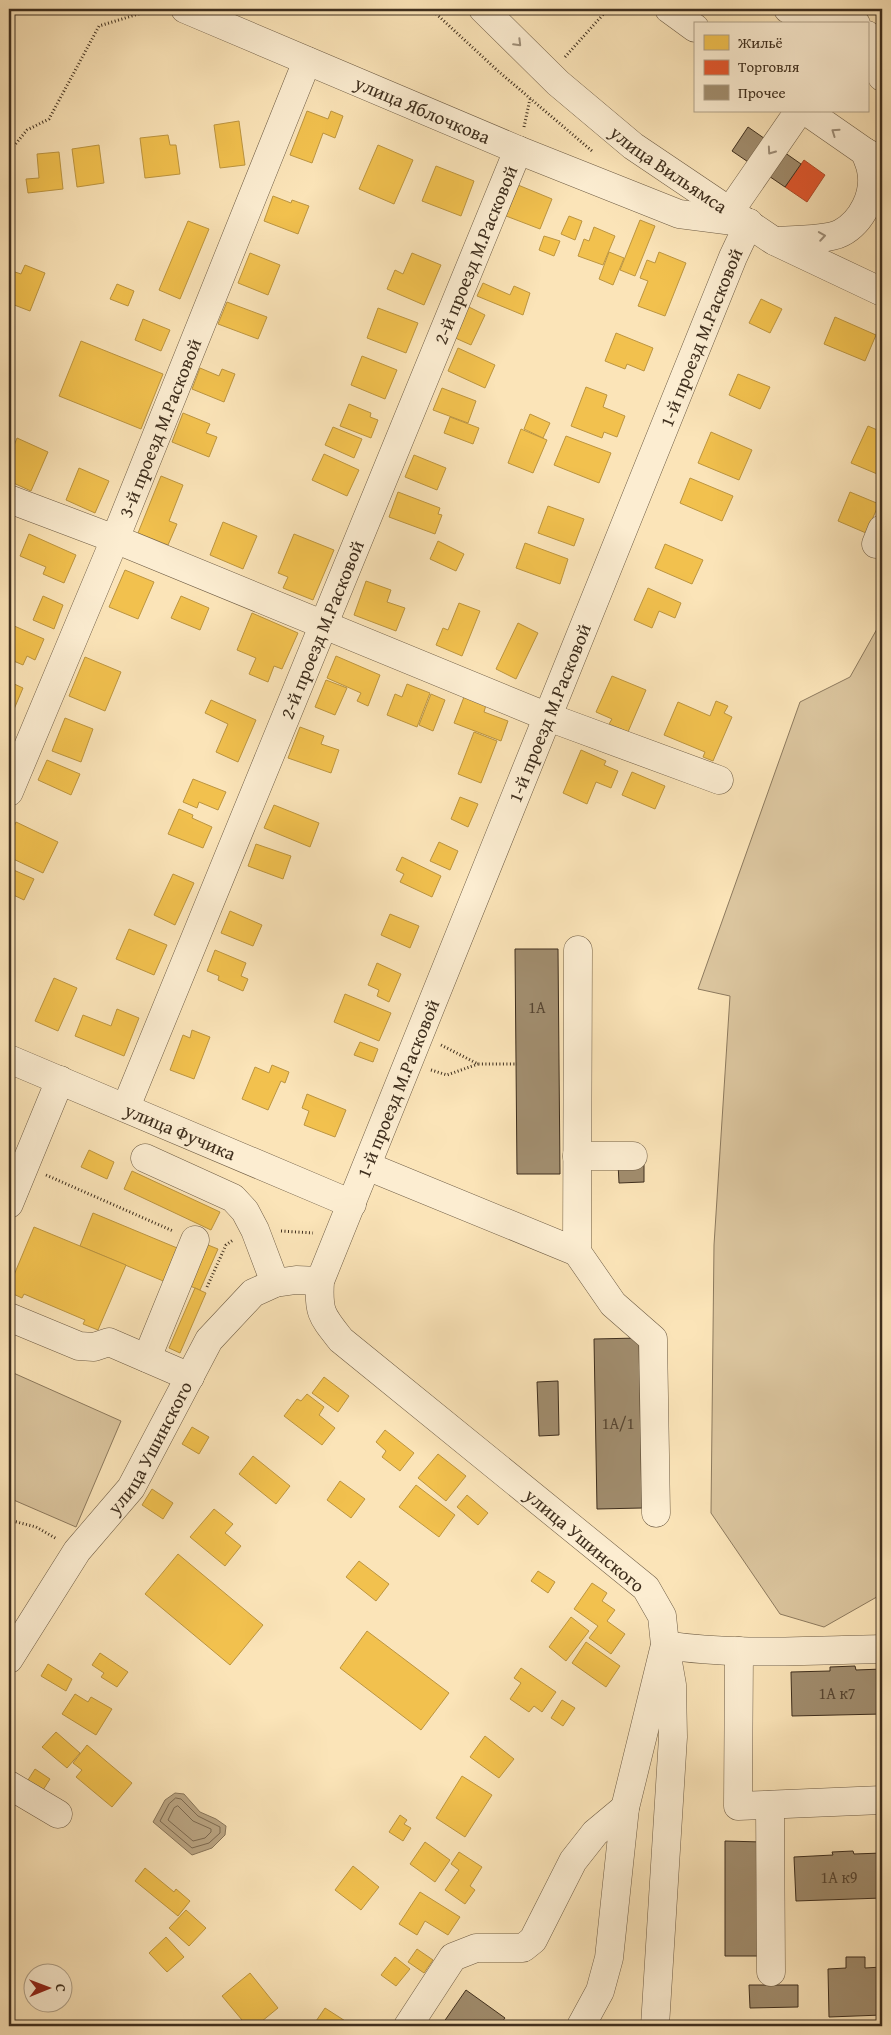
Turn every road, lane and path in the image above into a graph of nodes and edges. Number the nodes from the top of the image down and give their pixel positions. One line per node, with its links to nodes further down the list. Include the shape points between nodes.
1 (185, 9): 12 (street, улица Яблочкова)
2 (483, 9): 20 (street, улица Вильямса, one-way to 20, via 558,83 633,146)
3 (608, 9): 13 (path)
4 (669, 9): 10 (street)
5 (788, 9): 8 (street, via 805,19)
6 (145, 12): 18 (path, via 99,26 49,119 27,130)
7 (820, 22): 9 (street)
8 (820, 22)
9 (854, 22)
10 (694, 27)
11 (868, 35): 14 (street, via 875,45)
12 (307, 62): 17 (street, улица Яблочкова); 24 (street, 3-й проезд М.Расковой)
13 (560, 63)
14 (882, 77)
15 (798, 112): 20 (street, 1-й проезд М.Расковой, one-way to 20)
16 (807, 112): 19 (street, one-way to 16)
17 (518, 150): 20 (street, улица Яблочкова, via 679,214); 25 (street, 2-й проезд М.Расковой)
18 (9, 152)
19 (873, 157): 21 (street, one-way to 19, via 841,233 862,215 871,192)
20 (740, 217): 21 (street, улица Вильямса); 26 (street, 1-й проезд М.Расковой, via 729,266)
21 (774, 241): 22 (street, улица Вильямса)
22 (882, 292)
23 (9, 499): 24 (street)
24 (115, 539): 25 (street); 28 (street, 3-й проезд М.Расковой)
25 (324, 625): 26 (street); 36 (street, 2-й проезд М.Расковой)
26 (548, 717): 27 (street); 40 (street, 1-й проезд М.Расковой)
27 (719, 780)
28 (9, 792)
29 (578, 950): 37 (street)
30 (442, 1045): 32 (path)
31 (9, 1059): 35 (street, улица Фучика)
32 (478, 1064): 33 (path); 34 (path, via 447,1076)
33 (517, 1064)
34 (431, 1070)
35 (60, 1080): 36 (street, улица Фучика); 41 (street)
36 (126, 1108): 42 (street, улица Фучика)
37 (577, 1156): 38 (street); 44 (street)
38 (633, 1156)
39 (145, 1158): 46 (street, via 233,1198 245,1211 255,1230)
40 (367, 1166): 42 (street, 1-й проезд М.Расковой); 44 (street)
41 (14, 1186): 43 (path)
42 (352, 1204): 45 (street, улица Ушинского)
43 (195, 1240): 48 (street)
44 (577, 1252): 50 (street, via 613,1304 653,1339)
45 (320, 1281): 46 (street, улица Ушинского); 53 (street, улица Ушинского, via 318,1304 322,1316 340,1340 646,1588 662,1616)
46 (275, 1283): 49 (street, улица Ушинского, via 252,1293 209,1340)
47 (9, 1317): 48 (street, via 80,1346 94,1347 109,1342)
48 (146, 1358): 49 (street)
49 (190, 1376): 52 (street, улица Ушинского, via 131,1488)
50 (656, 1512)
51 (9, 1520): 52 (path, via 36,1526)
52 (77, 1551): 56 (street, улица Ушинского)
53 (666, 1645): 55 (street); 60 (street, улица Ушинского); 65 (street, via 672,1685 672,1738)
54 (882, 1649): 55 (street)
55 (739, 1650): 59 (street, via 738,1806)
56 (9, 1659)
57 (9, 1785): 61 (street)
58 (882, 1800): 59 (street)
59 (770, 1805): 62 (street)
60 (626, 1808): 63 (street, via 595,1833 573,1860 533,1940 523,1948 476,1948 453,1957); 64 (street, улица Ушинского, via 609,1958 600,1991)
61 (58, 1814)
62 (771, 1972)
63 (408, 2026)
64 (581, 2026)
65 (655, 2026)

